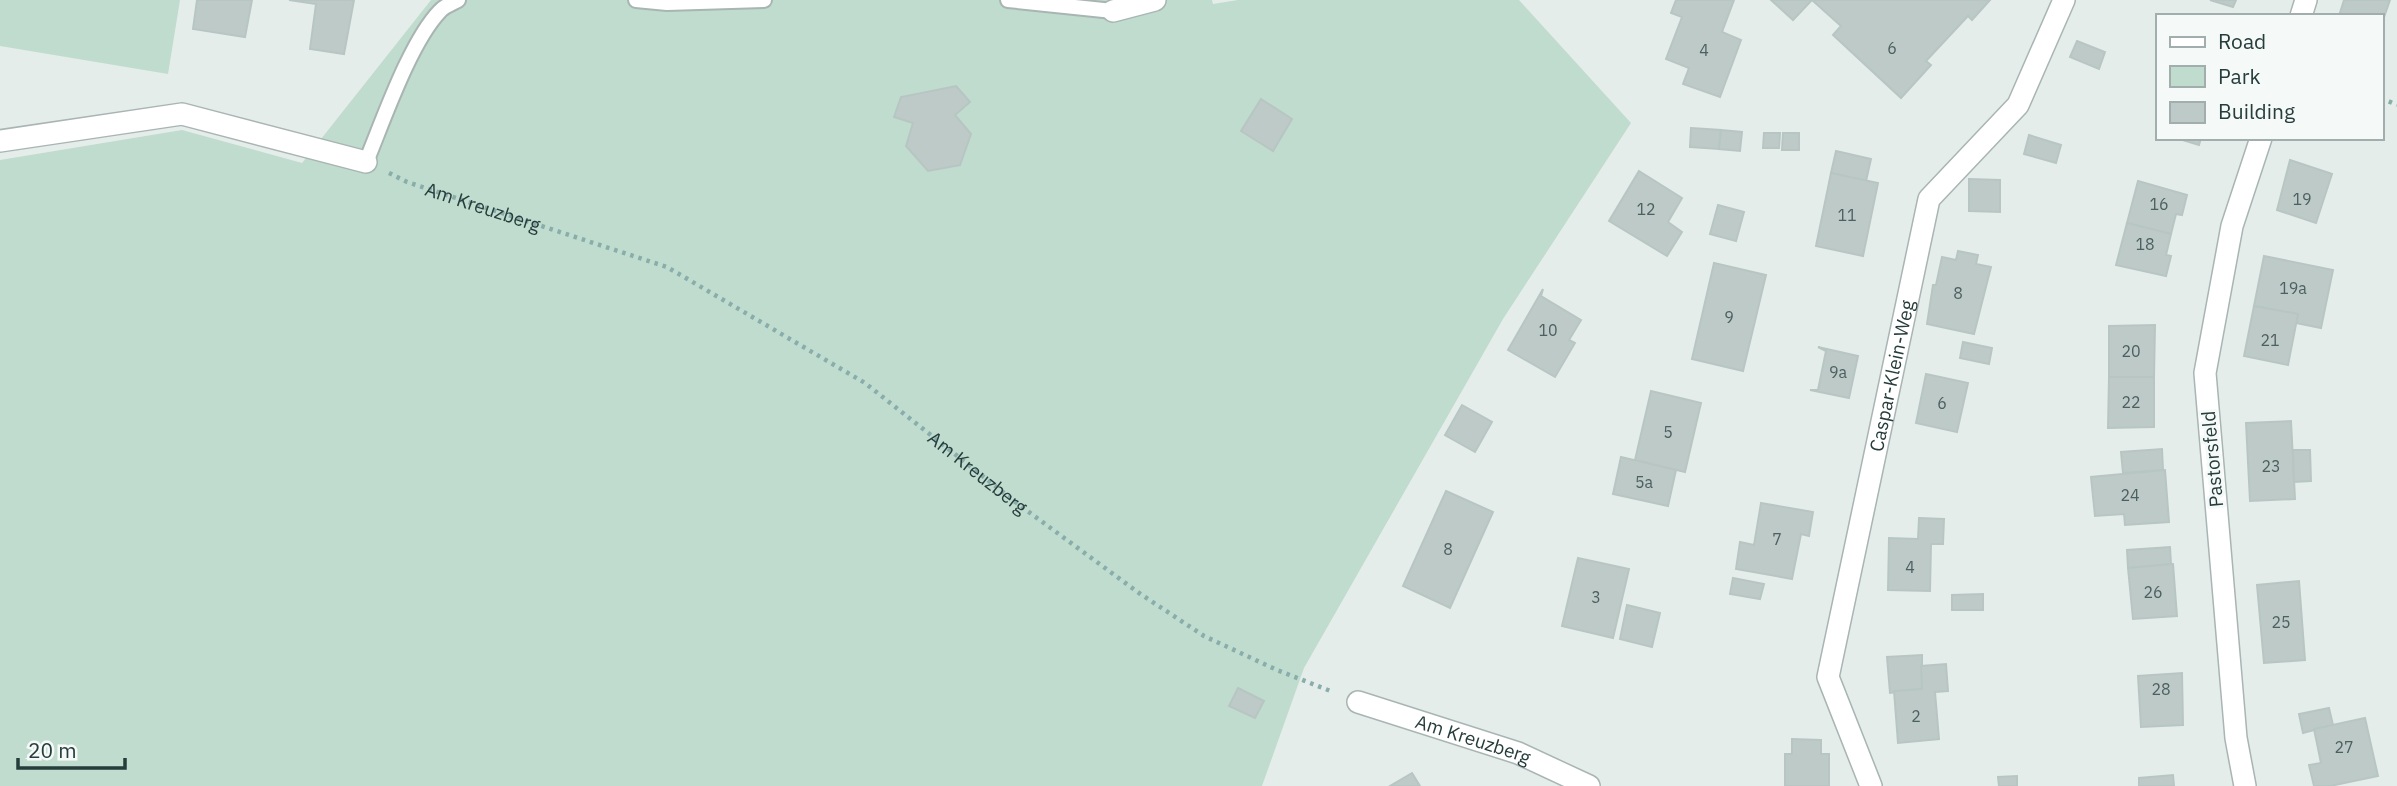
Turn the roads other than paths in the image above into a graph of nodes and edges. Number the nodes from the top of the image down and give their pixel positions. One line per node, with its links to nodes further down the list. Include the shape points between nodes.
1 (458, 0): 10 (lane, via 440,10 418,44)
2 (636, 0): 3 (lane)
3 (764, 0)
4 (1008, 0): 7 (lane)
5 (1156, 0): 7 (street)
6 (2064, 0): 13 (street, Caspar-Klein-Weg, via 2018,105 1929,199 1828,677)
7 (1113, 11)
8 (2260, 140): 14 (street, Pastorsfeld, via 2232,226 2204,373 2236,738)
9 (0, 141): 10 (street, via 182,114)
10 (366, 162)
11 (1358, 702): 12 (street, Am Kreuzberg, via 1518,753)
12 (1589, 786)
13 (1871, 786)
14 (2245, 786)

